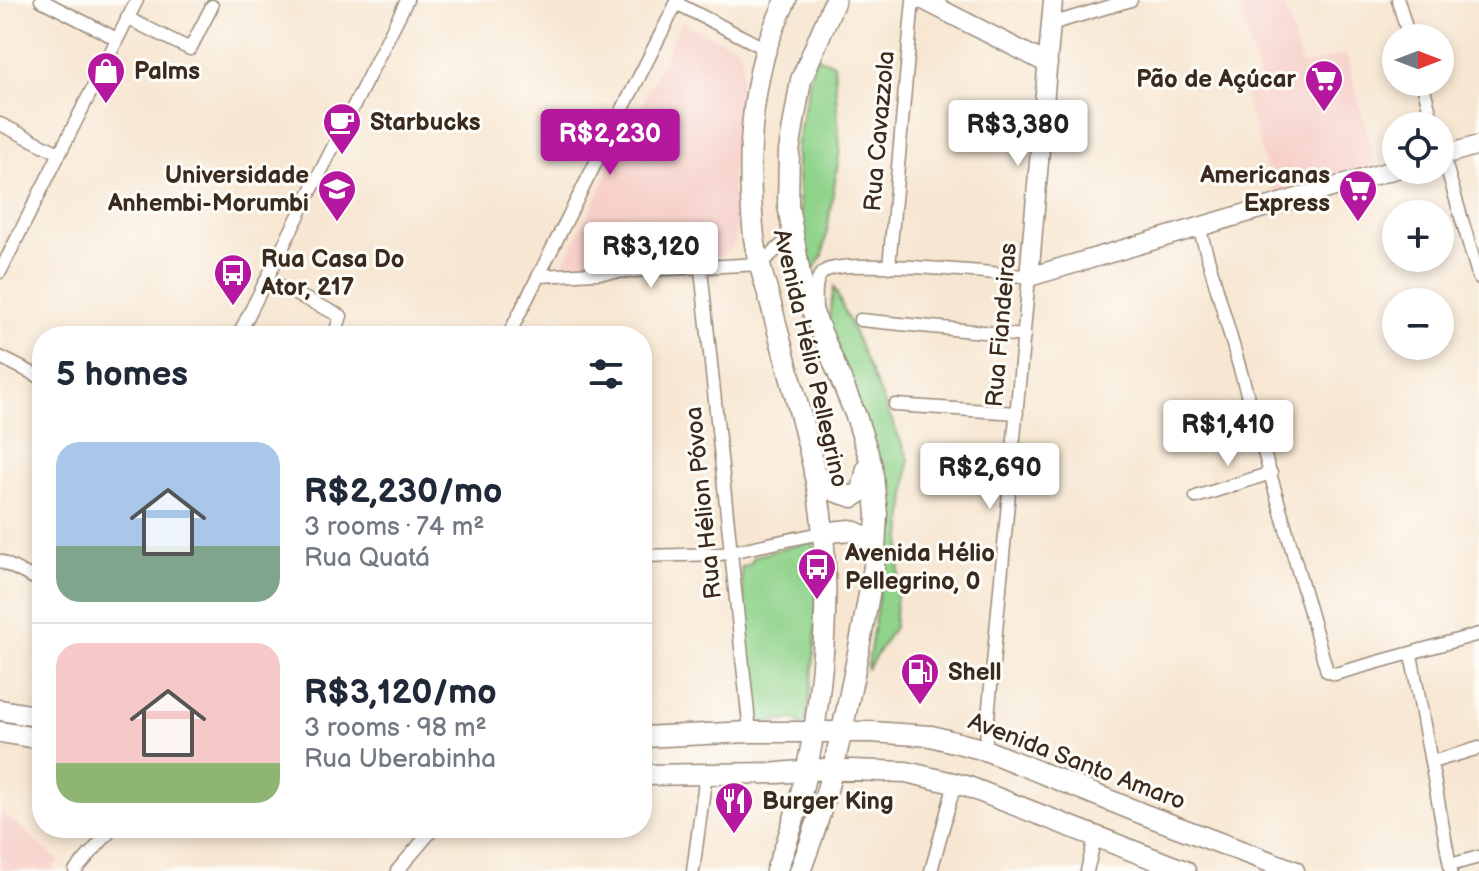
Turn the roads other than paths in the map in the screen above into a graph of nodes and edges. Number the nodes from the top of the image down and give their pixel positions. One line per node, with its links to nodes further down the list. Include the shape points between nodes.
1 (41, 0): 16 (street)
2 (137, 0): 13 (street)
3 (407, 0): 34 (street)
4 (786, 0): 17 (main road, Avenida Hélio Pellegrino)
5 (835, 0): 26 (main road, Avenida Hélio Pellegrino, via 801,80 789,151)
6 (913, 0): 28 (street, Rua Cavazzola)
7 (923, 0): 18 (street)
8 (1053, 0): 14 (street, Rua Fiandeiras)
9 (1131, 0): 14 (street)
10 (1398, 0): 15 (street)
11 (677, 2): 17 (street); 31 (street)
12 (212, 6): 13 (street, via 190,49)
13 (127, 18): 16 (street)
14 (1051, 24): 18 (street, Rua Fiandeiras)
15 (1405, 24)
16 (117, 39): 22 (street)
17 (766, 49): 27 (main road, Avenida Hélio Pellegrino, via 751,170)
18 (1048, 64): 32 (street, Rua Fiandeiras)
19 (0, 124): 22 (street)
20 (1479, 145): 21 (street)
21 (1454, 150)
22 (59, 153): 30 (street)
23 (1382, 173): 25 (street)
24 (1451, 184): 33 (street)
25 (1199, 227): 32 (street); 46 (street)
26 (792, 236): 27 (street); 36 (main road, Avenida Hélio Pellegrino)
27 (760, 264): 29 (street); 47 (main road, Avenida Hélio Pellegrino)
28 (889, 267): 32 (street); 36 (street, via 846,265 825,270 818,279)
29 (701, 269): 31 (street); 50 (street, Rua Hélion Póvoa)
30 (0, 272)
31 (540, 276): 39 (street)
32 (1029, 277): 40 (street, Rua Fiandeiras)
33 (1479, 278)
34 (266, 280): 37 (street); 38 (street, via 341,316)
35 (860, 320): 40 (street)
36 (816, 322): 45 (main road, Avenida Hélio Pellegrino)
37 (243, 326)
38 (337, 326)
39 (513, 326)
40 (1024, 336): 44 (street, Rua Fiandeiras)
41 (0, 357): 42 (street)
42 (32, 373)
43 (895, 405): 44 (street)
44 (1017, 413): 66 (street, Rua Fiandeiras)
45 (868, 453): 47 (main road, via 865,486 858,495 842,495); 53 (main road, Avenida Hélio Pellegrino, via 877,514)
46 (1271, 473): 48 (street); 56 (street, via 1329,673)
47 (814, 474): 49 (main road, Avenida Hélio Pellegrino)
48 (1196, 497)
49 (821, 533): 50 (street); 53 (main road, via 863,534 871,544); 61 (main road, Avenida Hélio Pellegrino, via 823,646)
50 (731, 553): 51 (street); 60 (street, Rua Hélion Póvoa)
51 (652, 556)
52 (0, 561): 54 (street)
53 (874, 567): 62 (main road, Avenida Hélio Pellegrino)
54 (32, 577)
55 (1479, 634): 56 (street)
56 (1411, 654): 67 (street)
57 (0, 710): 58 (main road)
58 (32, 715)
59 (0, 732): 63 (main road)
60 (750, 732): 61 (main road, Avenida Santo Amaro); 64 (main road, Avenida Santo Amaro)
61 (815, 733): 62 (main road, Avenida Santo Amaro); 68 (main road, Avenida Hélio Pellegrino)
62 (841, 733): 66 (main road, Avenida Santo Amaro, via 931,736); 69 (main road, Avenida Hélio Pellegrino)
63 (32, 734)
64 (652, 737)
65 (1479, 748): 67 (street)
66 (985, 750): 86 (main road, Avenida Santo Amaro)
67 (1432, 762): 77 (street)
68 (805, 769): 69 (main road); 70 (main road); 81 (main road, Avenida Hélio Pellegrino)
69 (832, 769): 72 (main road, via 906,772); 82 (main road, Avenida Hélio Pellegrino)
70 (706, 774): 71 (main road); 80 (street)
71 (652, 775)
72 (955, 783): 75 (main road); 83 (street)
73 (104, 838): 78 (street)
74 (425, 838): 79 (street)
75 (1095, 838): 84 (street); 85 (main road)
76 (1479, 857): 77 (street)
77 (1450, 868)
78 (75, 871)
79 (397, 871)
80 (693, 871)
81 (776, 871)
82 (800, 871)
83 (931, 871)
84 (1087, 871)
85 (1185, 871)
86 (1294, 871)

